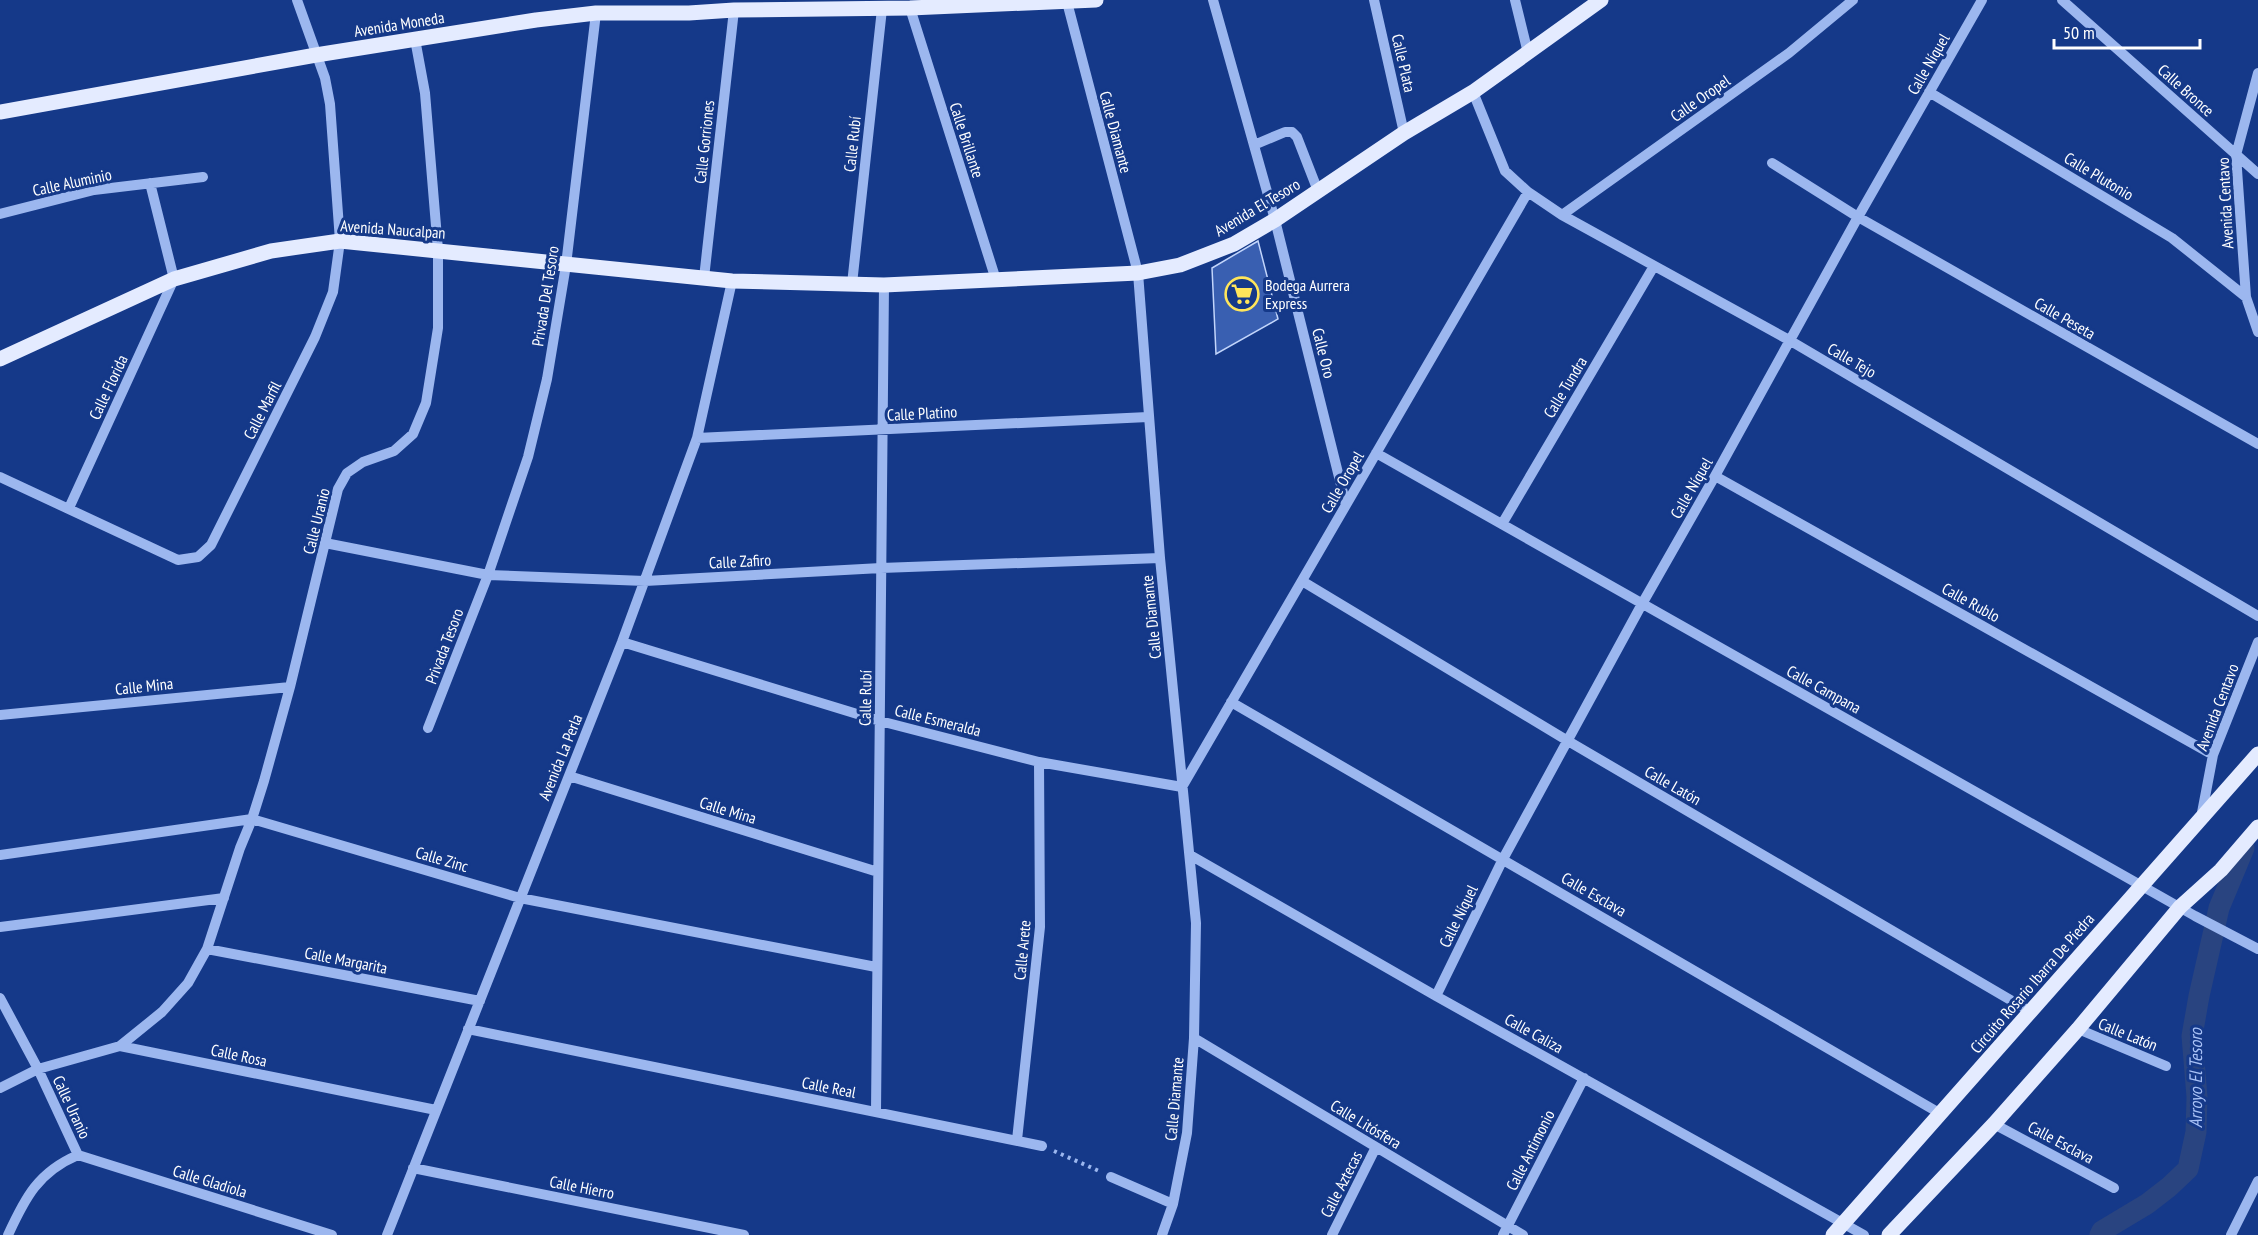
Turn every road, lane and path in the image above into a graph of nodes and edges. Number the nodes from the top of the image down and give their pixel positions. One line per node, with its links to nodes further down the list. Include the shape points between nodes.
1 (297, 0): 18 (street, Calle Marfil)
2 (1096, 0): 10 (main road, Avenida Moneda)
3 (1212, 0): 24 (street, Calle Oro)
4 (1374, 0): 23 (street, Calle Plata)
5 (1515, 0): 17 (street)
6 (1600, 0): 17 (main road, Avenida El Tesoro)
7 (1852, 0): 33 (street, Calle Oropel, via 1789,53)
8 (1982, 0): 21 (street, Calle Níquel)
9 (2062, 0): 25 (street, Calle Bronce)
10 (1067, 2): 12 (main road, Avenida Moneda); 40 (street, Calle Diamante)
11 (688, 7): 14 (main road, Avenida Moneda); 15 (main road, Avenida Moneda)
12 (910, 8): 13 (main road, Avenida Moneda); 43 (street, Calle Brillante)
13 (882, 9): 14 (main road, Avenida Moneda); 45 (street, Calle Rubí)
14 (734, 10): 41 (street, Calle Gorriones)
15 (596, 13): 16 (main road, Avenida Moneda); 38 (street, Privada Del Tesoro)
16 (415, 39): 18 (main road, Avenida Moneda); 37 (street, Calle Uranio, via 425,93)
17 (1528, 53): 20 (main road, Avenida El Tesoro)
18 (316, 55): 22 (main road, Avenida Moneda); 36 (street, Calle Marfil, via 330,104)
19 (2258, 73): 25 (street, Avenida Centavo)
20 (1473, 92): 23 (main road, Avenida El Tesoro); 31 (street, Calle Tejo, via 1506,171)
21 (1929, 92): 34 (street, Calle Níquel); 47 (street, Calle Plutonio, via 2172,238)
22 (0, 112)
23 (1404, 133): 30 (main road, Avenida El Tesoro)
24 (1254, 145): 30 (street, via 1292,132); 35 (street, Calle Oro)
25 (2236, 155): 27 (street, Calle Bronce); 47 (street, Avenida Centavo)
26 (1772, 163): 34 (street, Calle Peseta)
27 (2258, 174)
28 (203, 177): 29 (street, Calle Aluminio)
29 (150, 183): 32 (street, Calle Aluminio, via 94,190); 42 (street)
30 (1318, 191): 35 (main road, Avenida El Tesoro)
31 (1528, 192): 33 (street, Calle Tejo); 55 (street, Calle Oropel)
32 (0, 214)
33 (1562, 215): 39 (street, Calle Tejo)
34 (1858, 217): 49 (street, Calle Níquel); 54 (street, Calle Peseta)
35 (1275, 220): 40 (main road, Avenida El Tesoro, via 1234,244 1180,265); 58 (street, Calle Oro)
36 (340, 241): 37 (main road, Avenida Naucalpan); 42 (main road, Avenida Naucalpan, via 271,251); 59 (street, Calle Marfil, via 333,292 315,336 211,545 198,557 178,560)
37 (438, 250): 38 (main road, Avenida Naucalpan); 61 (street, Calle Uranio, via 438,328 426,403 414,434 394,451 363,462 347,473 338,489)
38 (566, 265): 41 (main road, Avenida Naucalpan); 64 (street, Privada Del Tesoro, via 547,379 528,457)
39 (1654, 266): 49 (street, Calle Tejo); 60 (street, Calle Tundra)
40 (1138, 273): 43 (main road, Avenida El Tesoro); 51 (street, Calle Diamante)
41 (704, 278): 44 (main road, Avenida Naucalpan)
42 (174, 279): 50 (main road, Avenida Naucalpan); 59 (street, Calle Florida)
43 (996, 280): 46 (main road, Avenida El Tesoro)
44 (732, 281): 45 (main road, Avenida El Tesoro); 53 (street, Avenida La Perla)
45 (852, 284): 46 (main road, Avenida El Tesoro)
46 (884, 285): 52 (street, Calle Rubí)
47 (2246, 297): 48 (street, Avenida Centavo)
48 (2258, 333)
49 (1789, 340): 56 (street, Calle Níquel); 68 (street, Calle Tejo)
50 (0, 359)
51 (1148, 417): 52 (street, Calle Platino); 62 (street, Calle Diamante)
52 (882, 430): 53 (street, Calle Platino); 63 (street, Calle Rubí)
53 (698, 438): 65 (street, Avenida La Perla)
54 (2258, 444)
55 (1376, 453): 58 (street, Calle Oropel); 60 (street, Calle Campana)
56 (1715, 476): 67 (street, Calle Níquel); 78 (street, Calle Rublo)
57 (0, 477): 59 (street, Calle Marfil)
58 (1346, 505): 66 (street, Calle Oropel)
59 (69, 507)
60 (1502, 524): 67 (street, Calle Campana)
61 (325, 543): 64 (street, Calle Zafiro); 71 (street, Calle Uranio)
62 (1160, 558): 63 (street, Calle Zafiro); 81 (street, Calle Diamante)
63 (881, 568): 65 (street, Calle Zafiro); 74 (street, Calle Rubí)
64 (488, 575): 65 (street, Calle Zafiro); 75 (street, Privada Tesoro)
65 (645, 581): 69 (street, Avenida La Perla)
66 (1302, 581): 72 (street, Calle Oropel); 76 (street, Calle Latón)
67 (1642, 604): 76 (street, Calle Níquel); 89 (street, Calle Campana)
68 (2258, 616)
69 (622, 642): 74 (street, Calle Esmeralda); 80 (street, Avenida La Perla)
70 (2258, 642): 78 (street, Avenida Centavo)
71 (290, 687): 73 (street, Calle Mina); 82 (street, Calle Uranio)
72 (1232, 702): 81 (street, Calle Oropel); 87 (street, Calle Esclava)
73 (0, 715)
74 (880, 721): 79 (street, Calle Esmeralda); 88 (street, Calle Rubí)
75 (428, 728)
76 (1568, 741): 87 (street, Calle Níquel); 100 (street, Calle Latón)
77 (2258, 754): 83 (main road, Circuito Rosario Ibarra De Piedra)
78 (2213, 755): 83 (street, Avenida Centavo)
79 (1039, 762): 81 (street, Calle Esmeralda); 113 (street, Calle Arete, via 1040,927)
80 (569, 776): 88 (street, Calle Mina); 91 (street, Avenida La Perla)
81 (1182, 787): 86 (street, Calle Diamante)
82 (252, 819): 85 (street, Calle Zinc); 90 (street, Calle Uranio); 91 (street, Calle Zinc)
83 (2201, 819): 89 (main road, Circuito Rosario Ibarra De Piedra)
84 (2258, 827): 92 (main road, via 2221,870)
85 (0, 855)
86 (1190, 855): 97 (street, Calle Caliza); 103 (street, Calle Diamante, via 1196,923)
87 (1503, 858): 97 (street, Calle Níquel); 111 (street, Calle Esclava)
88 (878, 872): 96 (street, Calle Rubí)
89 (2142, 886): 92 (street, Calle Campana); 100 (main road, Circuito Rosario Ibarra De Piedra)
90 (224, 898): 93 (street); 94 (street, Calle Uranio)
91 (520, 898): 96 (street, Calle Zinc); 99 (street, Avenida La Perla)
92 (2180, 907): 95 (street, Calle Campana); 102 (main road)
93 (0, 927)
94 (207, 949): 99 (street, Calle Margarita); 104 (street, Calle Uranio, via 188,983 162,1012)
95 (2258, 949)
96 (876, 967): 110 (street, Calle Rubí)
97 (1436, 996): 107 (street, Calle Caliza)
98 (0, 998): 106 (street, Calle Uranio)
99 (480, 1001): 101 (street, Avenida La Perla)
100 (2031, 1012): 111 (main road, Circuito Rosario Ibarra De Piedra)
101 (468, 1029): 109 (street, Avenida La Perla); 110 (street, Calle Real)
102 (2078, 1029): 105 (street, Calle Latón); 112 (main road)
103 (1194, 1038): 115 (street, Calle Litósfera); 121 (street, Calle Diamante, via 1187,1133)
104 (120, 1046): 106 (street, Calle Rosa); 109 (street, Calle Rosa)
105 (2166, 1066)
106 (38, 1069): 108 (street, Calle Rosa); 116 (street, Calle Uranio)
107 (1584, 1078): 122 (street, Calle Caliza); 123 (street, Calle Antimonio)
108 (0, 1088)
109 (436, 1110): 117 (street, Avenida La Perla)
110 (876, 1112): 113 (street, Calle Real)
111 (1941, 1114): 122 (main road, Circuito Rosario Ibarra De Piedra)
112 (1994, 1124): 120 (street, Calle Esclava); 133 (main road)
113 (1017, 1140): 114 (street, Calle Real)
114 (1042, 1146): 118 (path)
115 (1376, 1147): 123 (street, Calle Litósfera); 129 (street, Calle Aztecas)
116 (78, 1155): 125 (street, Calle Uranio, via 45,1174 21,1206); 126 (street, Calle Gladiola)
117 (413, 1168): 127 (street, Avenida La Perla); 128 (street, Calle Hierro)
118 (1111, 1177): 121 (street)
119 (2258, 1181): 134 (street)
120 (2114, 1188)
121 (1173, 1204): 124 (street, Calle Diamante)
122 (1844, 1223): 131 (main road, Circuito Rosario Ibarra De Piedra); 132 (street, Calle Caliza)
123 (1505, 1230): 130 (street, Calle Litósfera)
124 (1167, 1233)
125 (8, 1235)
126 (332, 1235)
127 (387, 1235)
128 (744, 1235)
129 (1332, 1235)
130 (1523, 1235)
131 (1833, 1235)
132 (1864, 1235)
133 (1889, 1235)
134 (2231, 1235)

